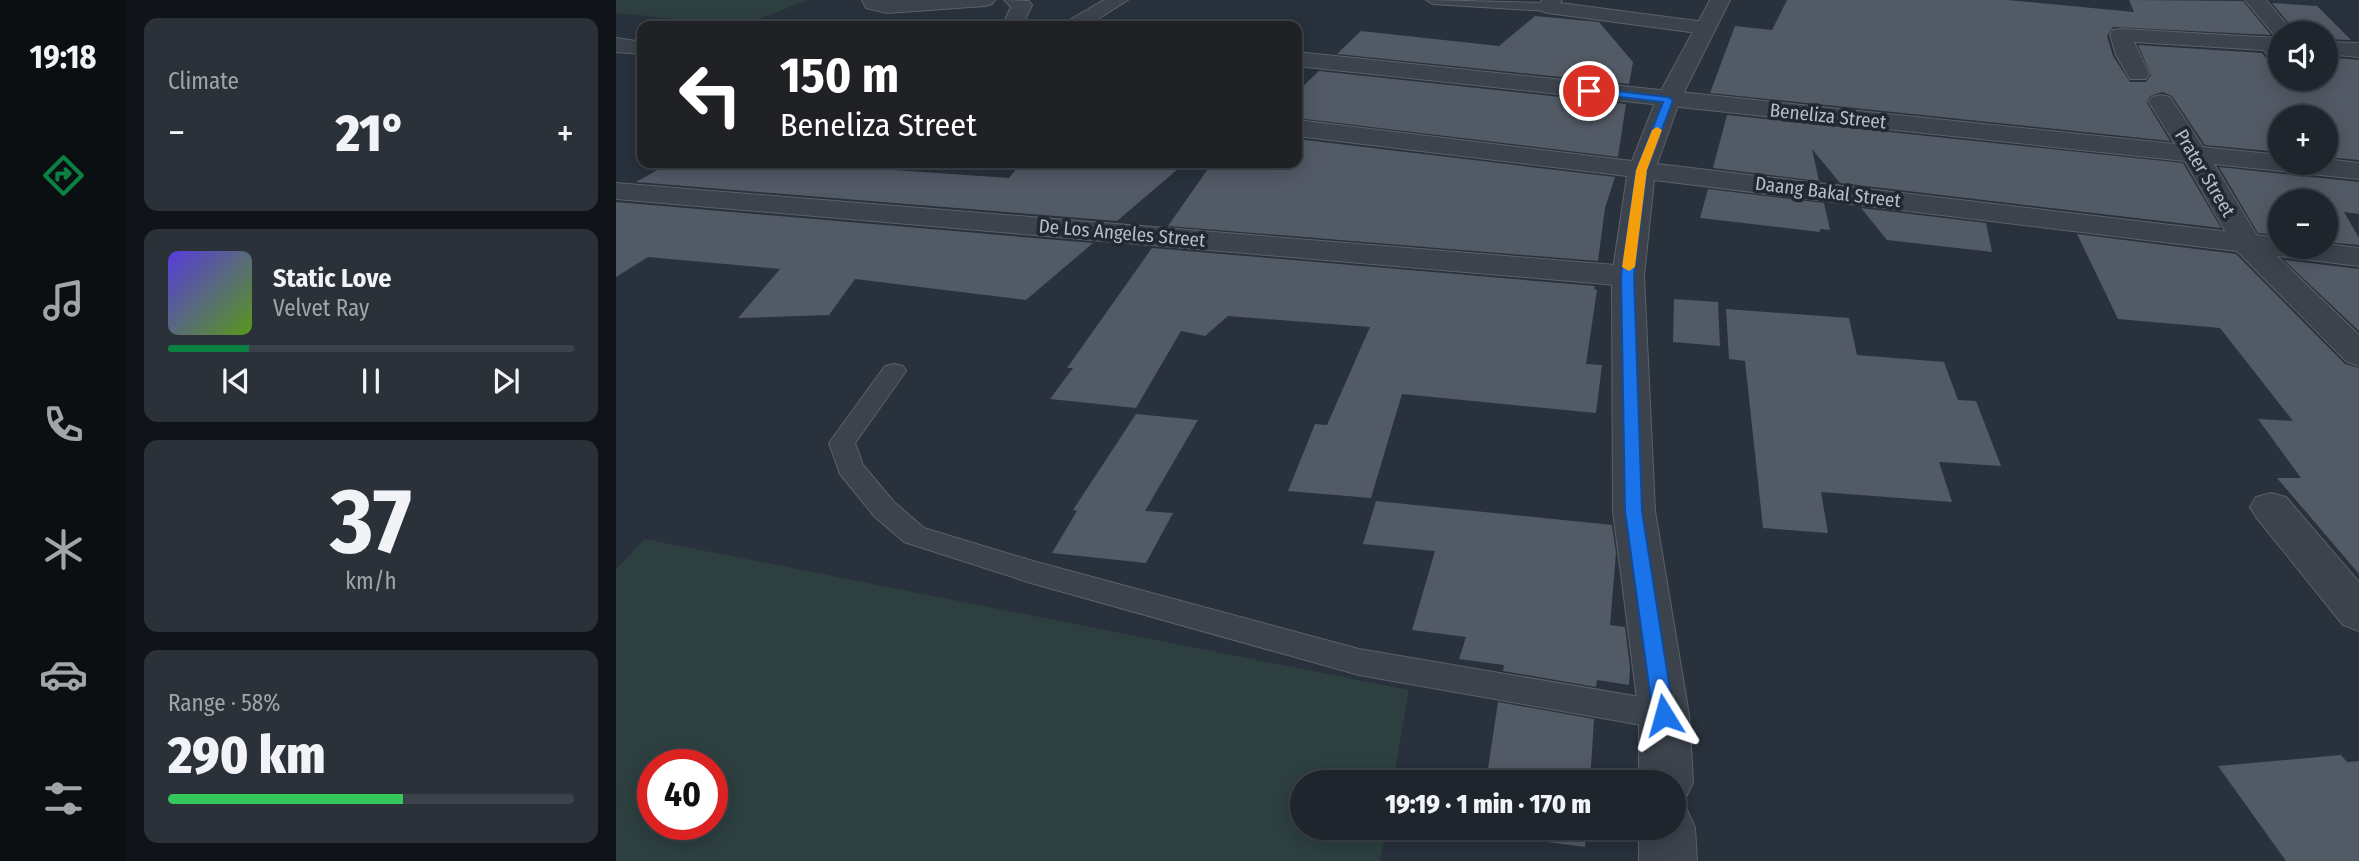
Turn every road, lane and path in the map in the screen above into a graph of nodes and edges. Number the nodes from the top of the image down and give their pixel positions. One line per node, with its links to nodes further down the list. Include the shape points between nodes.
1 (872, 0): 2 (street, via 887,7)
2 (985, 0)
3 (1014, 0): 9 (street, via 1022,5)
4 (1118, 0): 10 (street)
5 (1433, 0): 7 (lane)
6 (2255, 0): 11 (street)
7 (1550, 4): 8 (street)
8 (1712, 14): 19 (street)
9 (1014, 21)
10 (1082, 21)
11 (2268, 24)
12 (2268, 41): 18 (street, via 2121,35)
13 (616, 45): 14 (street)
14 (637, 47)
15 (2338, 49): 16 (street)
16 (2359, 50)
17 (1302, 60): 19 (street, Beneliza Street)
18 (2138, 74)
19 (1668, 100): 22 (street, Beneliza Street); 23 (street)
20 (2161, 102): 22 (street, Prater Street)
21 (1302, 129): 23 (street, Daang Bakal Street)
22 (2195, 154): 24 (street, Beneliza Street); 26 (street, Prater Street)
23 (1642, 170): 26 (street, Daang Bakal Street); 28 (street)
24 (2359, 171)
25 (616, 191): 28 (street, De Los Angeles Street)
26 (2248, 244): 27 (street, Daang Bakal Street); 29 (street, Prater Street)
27 (2359, 257)
28 (1628, 276): 33 (street, via 1634,511)
29 (2359, 355)
30 (894, 371): 33 (lane, via 842,443 849,468 914,535 1359,662)
31 (2272, 508): 32 (street)
32 (2359, 613)
33 (1664, 715): 34 (street)
34 (1666, 770)
35 (1667, 840): 36 (street)
36 (1668, 861)

